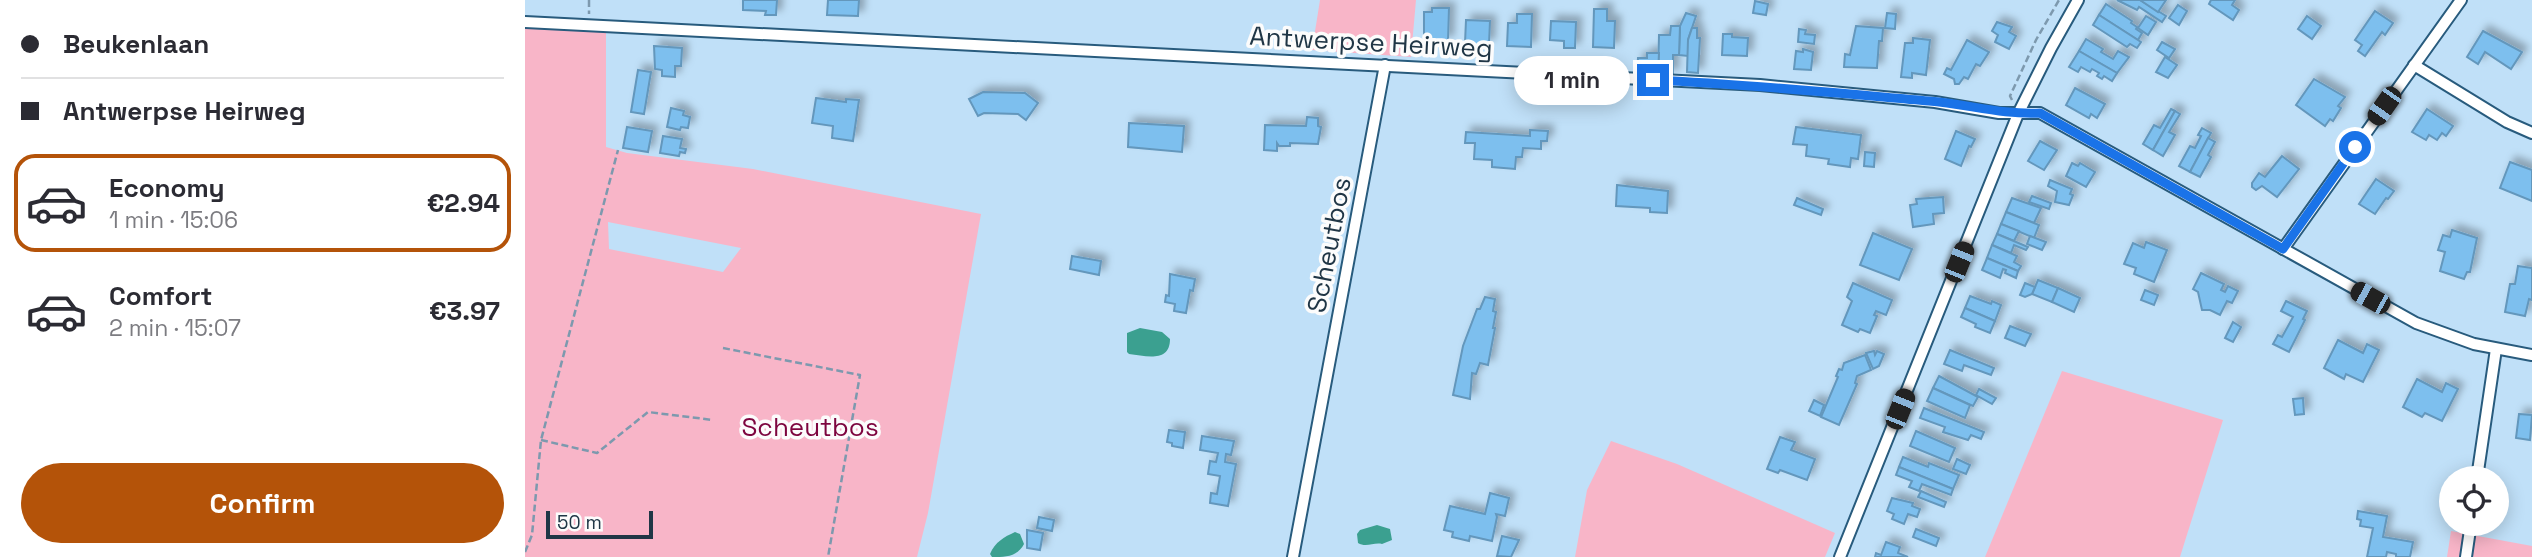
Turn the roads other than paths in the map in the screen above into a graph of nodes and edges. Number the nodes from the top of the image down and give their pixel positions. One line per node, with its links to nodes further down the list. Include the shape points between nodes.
1 (2078, 0): 6 (street)
2 (2461, 0): 5 (street)
3 (525, 22): 4 (street, Antwerpse Heirweg)
4 (1385, 65): 6 (street, Antwerpse Heirweg, via 1760,85); 13 (street, Scheutbos)
5 (2414, 65): 7 (street); 8 (street)
6 (2018, 114): 8 (street, Antwerpse Heirweg, via 2040,113); 14 (street)
7 (2532, 134)
8 (2283, 249): 9 (street, Antwerpse Heirweg, via 2416,323)
9 (2495, 349): 10 (street, Antwerpse Heirweg); 11 (street)
10 (2532, 355)
11 (2479, 466)
12 (2469, 536): 15 (street)
13 (1293, 557)
14 (1840, 557)
15 (2466, 557)

